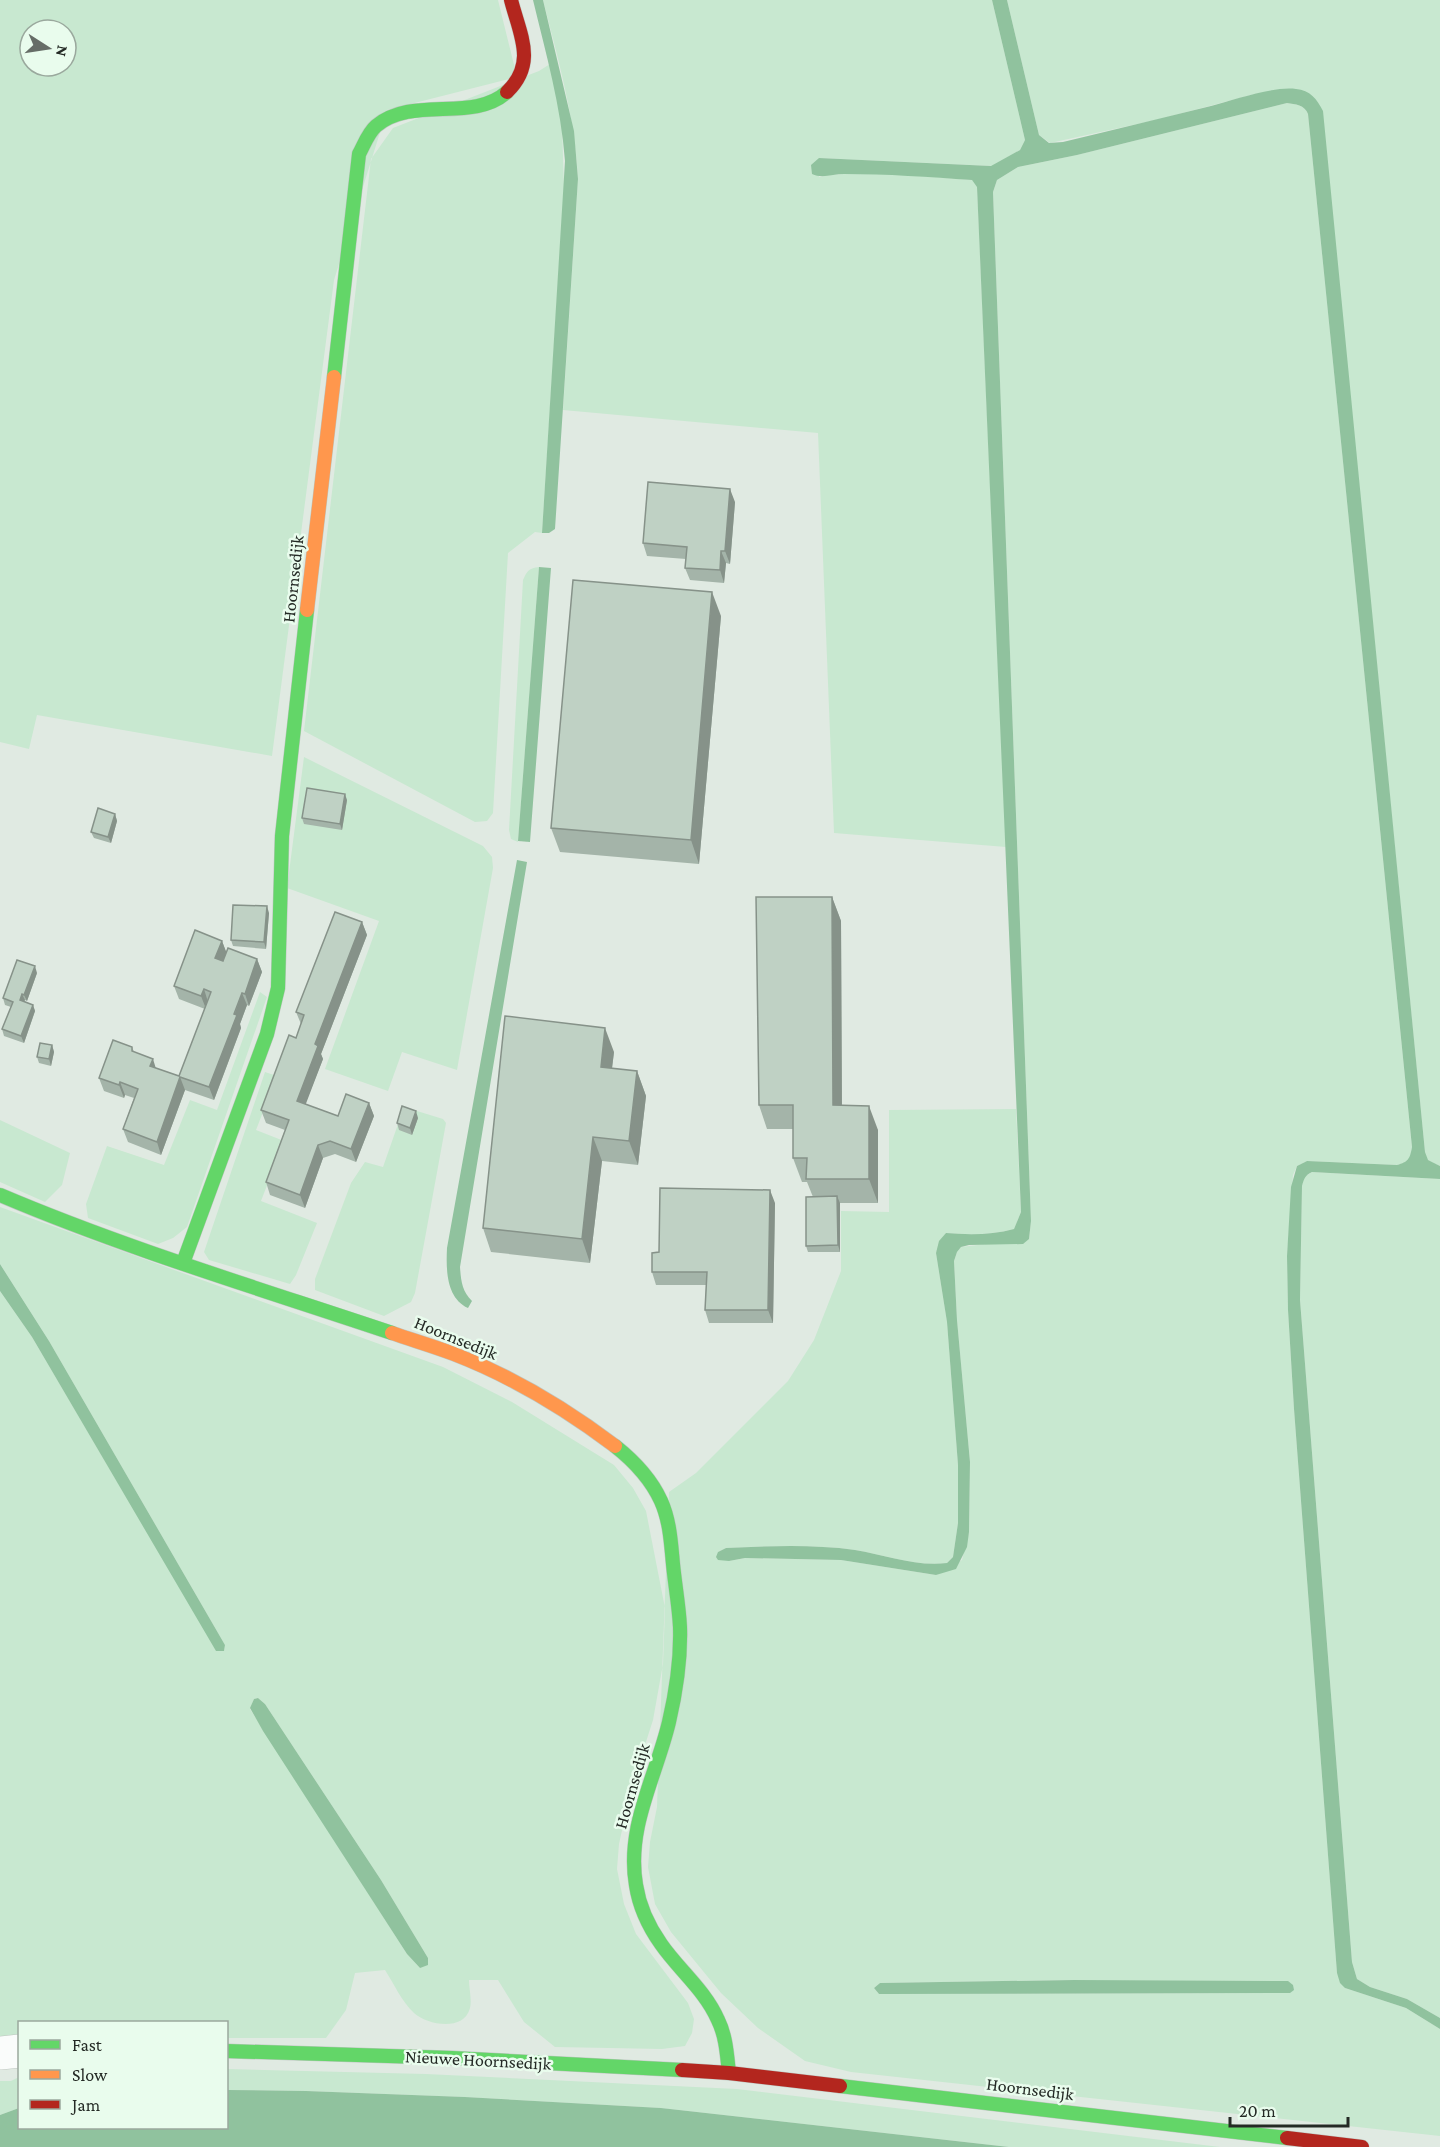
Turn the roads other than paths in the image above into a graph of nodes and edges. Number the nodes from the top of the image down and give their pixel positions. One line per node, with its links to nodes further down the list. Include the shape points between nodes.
1 (511, 0): 3 (street, Hoornsedijk, via 525,55 522,74 508,93 477,106 397,113 376,126 359,154 282,836 278,988 267,1034)
2 (0, 1195): 3 (street, Hoornsedijk)
3 (183, 1263): 7 (street, Hoornsedijk, via 454,1353 580,1420 629,1456 647,1477 669,1525 680,1628 669,1721 635,1836 636,1886 641,1906 660,1943 718,2019)
4 (18, 2051): 6 (street)
5 (228, 2051): 7 (street, Nieuwe Hoornsedijk)
6 (0, 2053)
7 (729, 2073): 8 (street, Hoornsedijk)
8 (1362, 2147)

